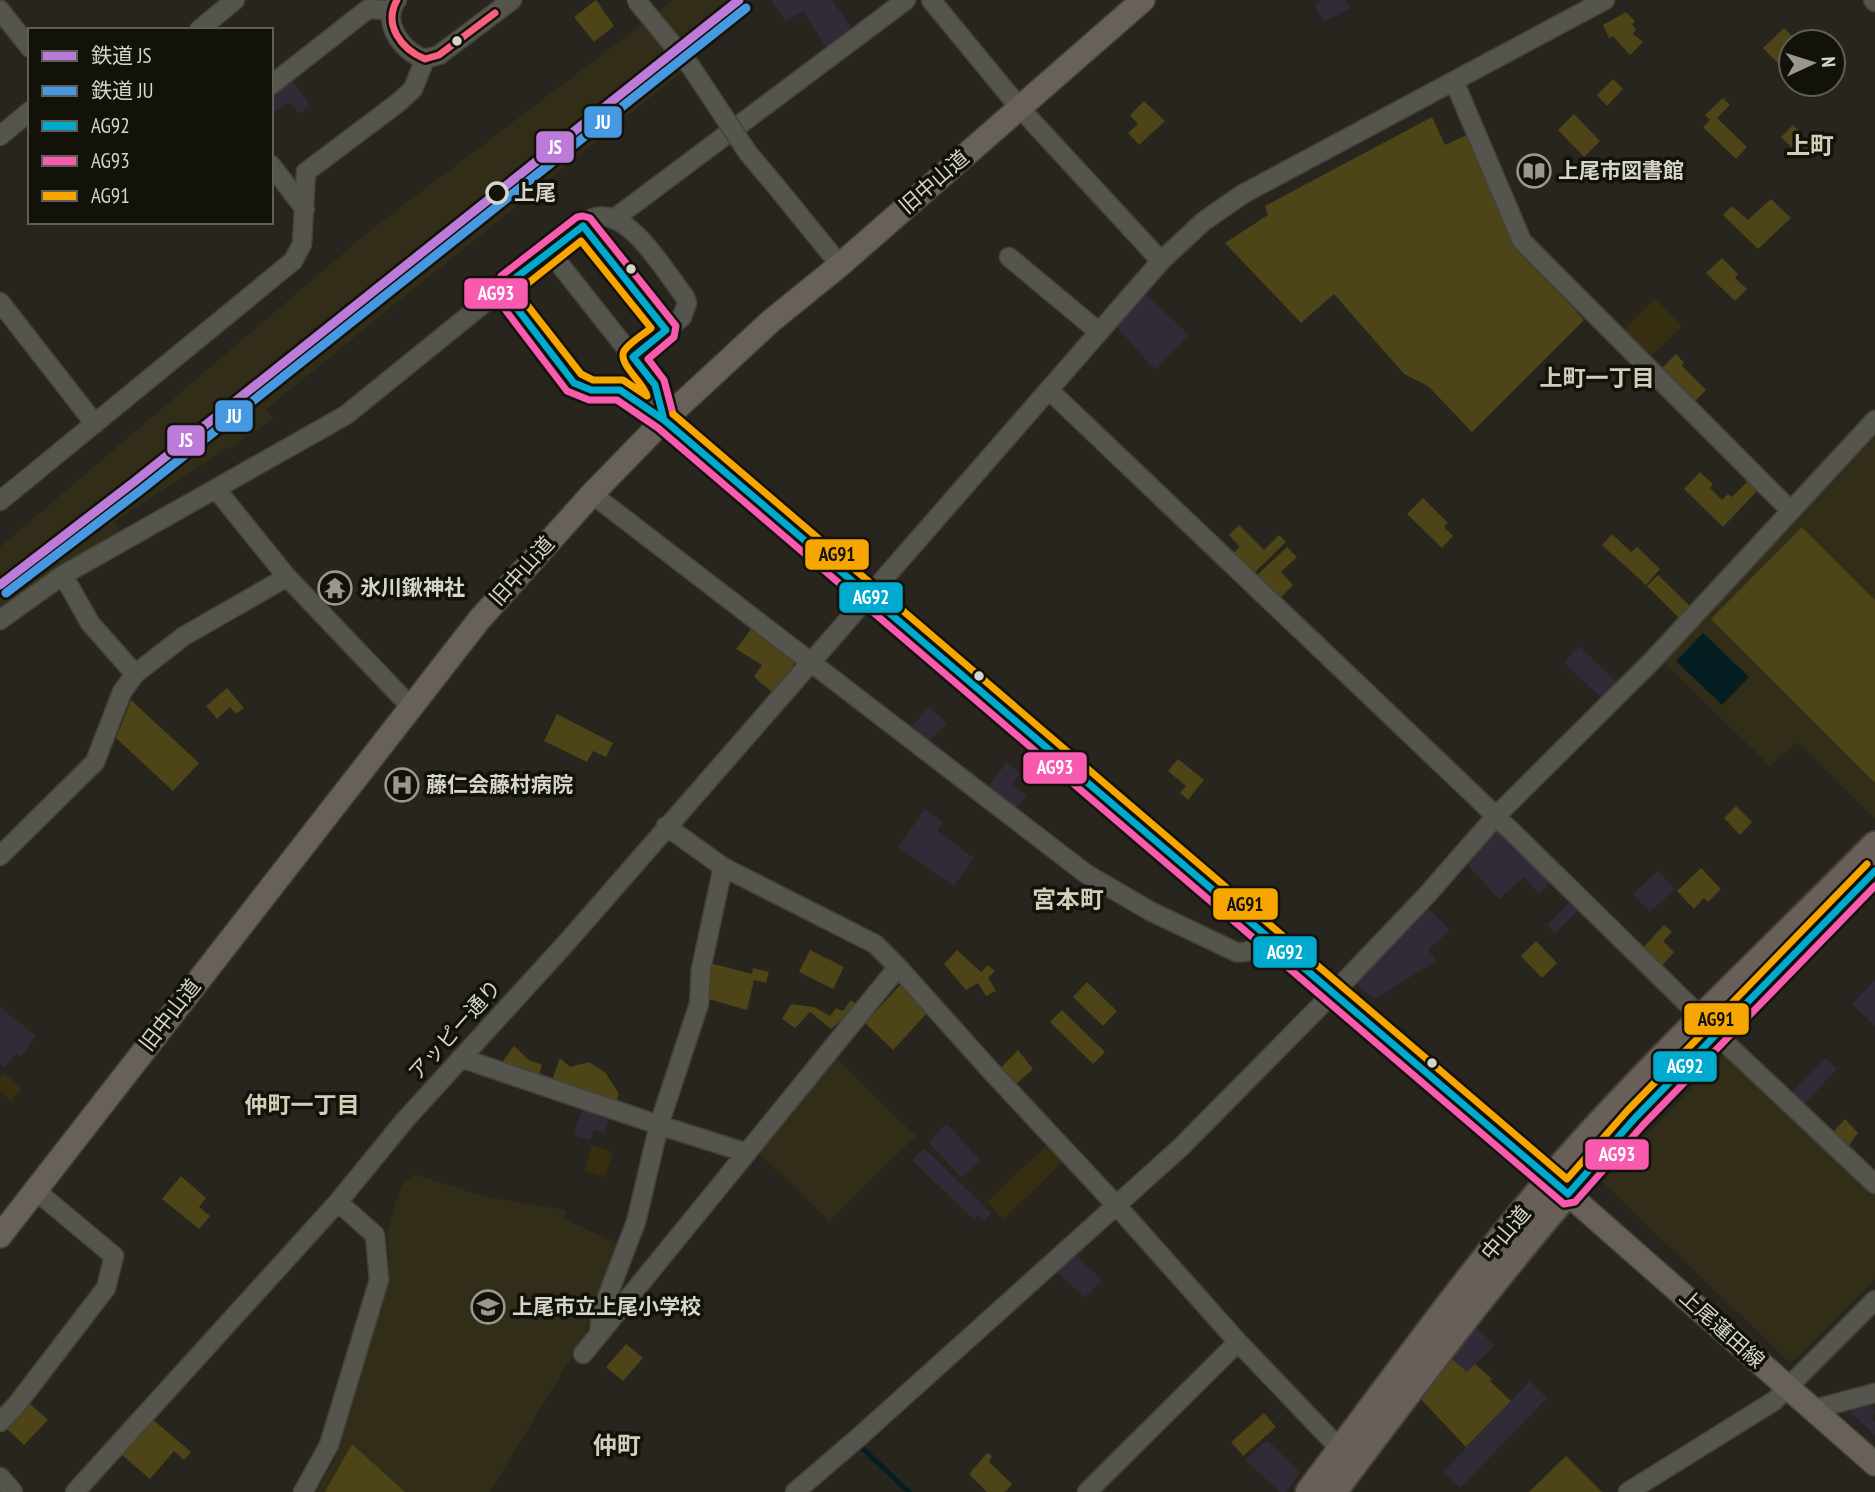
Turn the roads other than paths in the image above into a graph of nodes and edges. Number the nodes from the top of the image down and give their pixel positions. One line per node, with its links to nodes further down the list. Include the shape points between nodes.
1 (235, 0): 10 (street)
2 (512, 0): 12 (street, via 439,55)
3 (636, 0): 25 (street, bridge, via 691,67 748,153)
4 (906, 0): 20 (street)
5 (931, 0): 15 (street)
6 (1143, 0): 15 (main road, 旧中山道)
7 (1605, 0): 13 (street, アッピー通り)
8 (394, 5): 12 (street, via 391,26 410,52); 14 (street, via 368,9)
9 (0, 10): 11 (street)
10 (201, 28)
11 (28, 45)
12 (425, 59): 19 (street, via 413,89 400,102 306,172)
13 (1454, 81): 24 (street, アッピー通り, via 1243,194); 38 (street, via 1522,241)
14 (273, 83)
15 (1019, 107): 24 (street); 25 (main road, 旧中山道)
16 (28, 113): 17 (street)
17 (0, 136)
18 (273, 168): 19 (street)
19 (305, 209): 34 (street, via 302,244 293,261)
20 (615, 218): 21 (street, via 600,216); 28 (street, via 633,231 685,298 685,312)
21 (583, 226): 22 (street); 28 (street)
22 (550, 252): 26 (street); 30 (street)
23 (1009, 257): 29 (street)
24 (1161, 261): 29 (street, アッピー通り)
25 (839, 265): 32 (main road, 旧中山道)
26 (509, 283): 32 (street, via 508,299 574,383 591,390 620,390); 35 (street, via 346,415)
27 (0, 302): 34 (street)
28 (666, 330): 30 (street)
29 (1099, 332): 31 (street, アッピー通り)
30 (633, 357): 32 (street, via 655,386)
31 (1049, 390): 41 (street, アッピー通り); 46 (street)
32 (664, 419): 36 (main road, 旧中山道); 41 (main road, 上尾蓮田線)
33 (1875, 420): 38 (street)
34 (95, 424): 37 (street)
35 (216, 489): 39 (street); 40 (street)
36 (592, 494): 43 (street); 45 (main road, 旧中山道, via 479,620)
37 (0, 501)
38 (1790, 510): 46 (street, via 1634,679)
39 (63, 575): 42 (street); 44 (street, via 90,623)
40 (288, 577): 44 (street, via 184,636); 45 (street)
41 (868, 596): 43 (street, アッピー通り); 52 (main road, 上尾蓮田線)
42 (0, 620)
43 (809, 662): 47 (street, アッピー通り); 52 (street, via 1111,890 1236,952 1252,951)
44 (135, 674): 49 (street, via 122,692 95,762)
45 (410, 706): 61 (main road, 旧中山道)
46 (1496, 816): 54 (street); 55 (street)
47 (666, 826): 50 (street); 56 (street, アッピー通り)
48 (1875, 845): 55 (highway, 中山道)
49 (0, 856)
50 (723, 867): 53 (street, via 875,944); 57 (street, via 701,969 699,1004)
51 (1875, 871): 55 (highway, 中山道)
52 (1269, 937): 54 (main road, 上尾蓮田線)
53 (898, 967): 58 (street); 63 (street)
54 (1334, 993): 60 (main road, 上尾蓮田線); 63 (street)
55 (1709, 1026): 59 (street); 60 (highway, 中山道, via 1619,1104)
56 (461, 1058): 57 (street); 62 (street, アッピー通り)
57 (659, 1125): 58 (street); 66 (street, via 636,1223 601,1313)
58 (747, 1153): 66 (street)
59 (1875, 1184)
60 (1559, 1186): 69 (main road, 上尾蓮田線); 73 (highway, 中山道, via 1450,1301); 82 (highway, 中山道)
61 (35, 1190): 64 (main road, 旧中山道); 72 (street, via 114,1256 106,1288)
62 (338, 1202): 77 (street, アッピー通り); 78 (street, via 375,1235 379,1280 329,1445)
63 (1117, 1206): 67 (street); 79 (street)
64 (0, 1236)
65 (1875, 1300): 69 (street)
66 (599, 1334): 68 (street)
67 (1238, 1342): 73 (street); 80 (street)
68 (583, 1354)
69 (1787, 1388): 71 (main road, 上尾蓮田線); 83 (street, via 1774,1401)
70 (1875, 1393): 71 (street)
71 (1811, 1410): 74 (main road, 上尾蓮田線)
72 (0, 1422)
73 (1341, 1450): 81 (highway, 中山道)
74 (1875, 1464)
75 (0, 1477): 76 (street)
76 (13, 1492)
77 (75, 1492)
78 (303, 1492)
79 (795, 1492)
80 (1087, 1492)
81 (1309, 1492)
82 (1334, 1492)
83 (1628, 1492)

